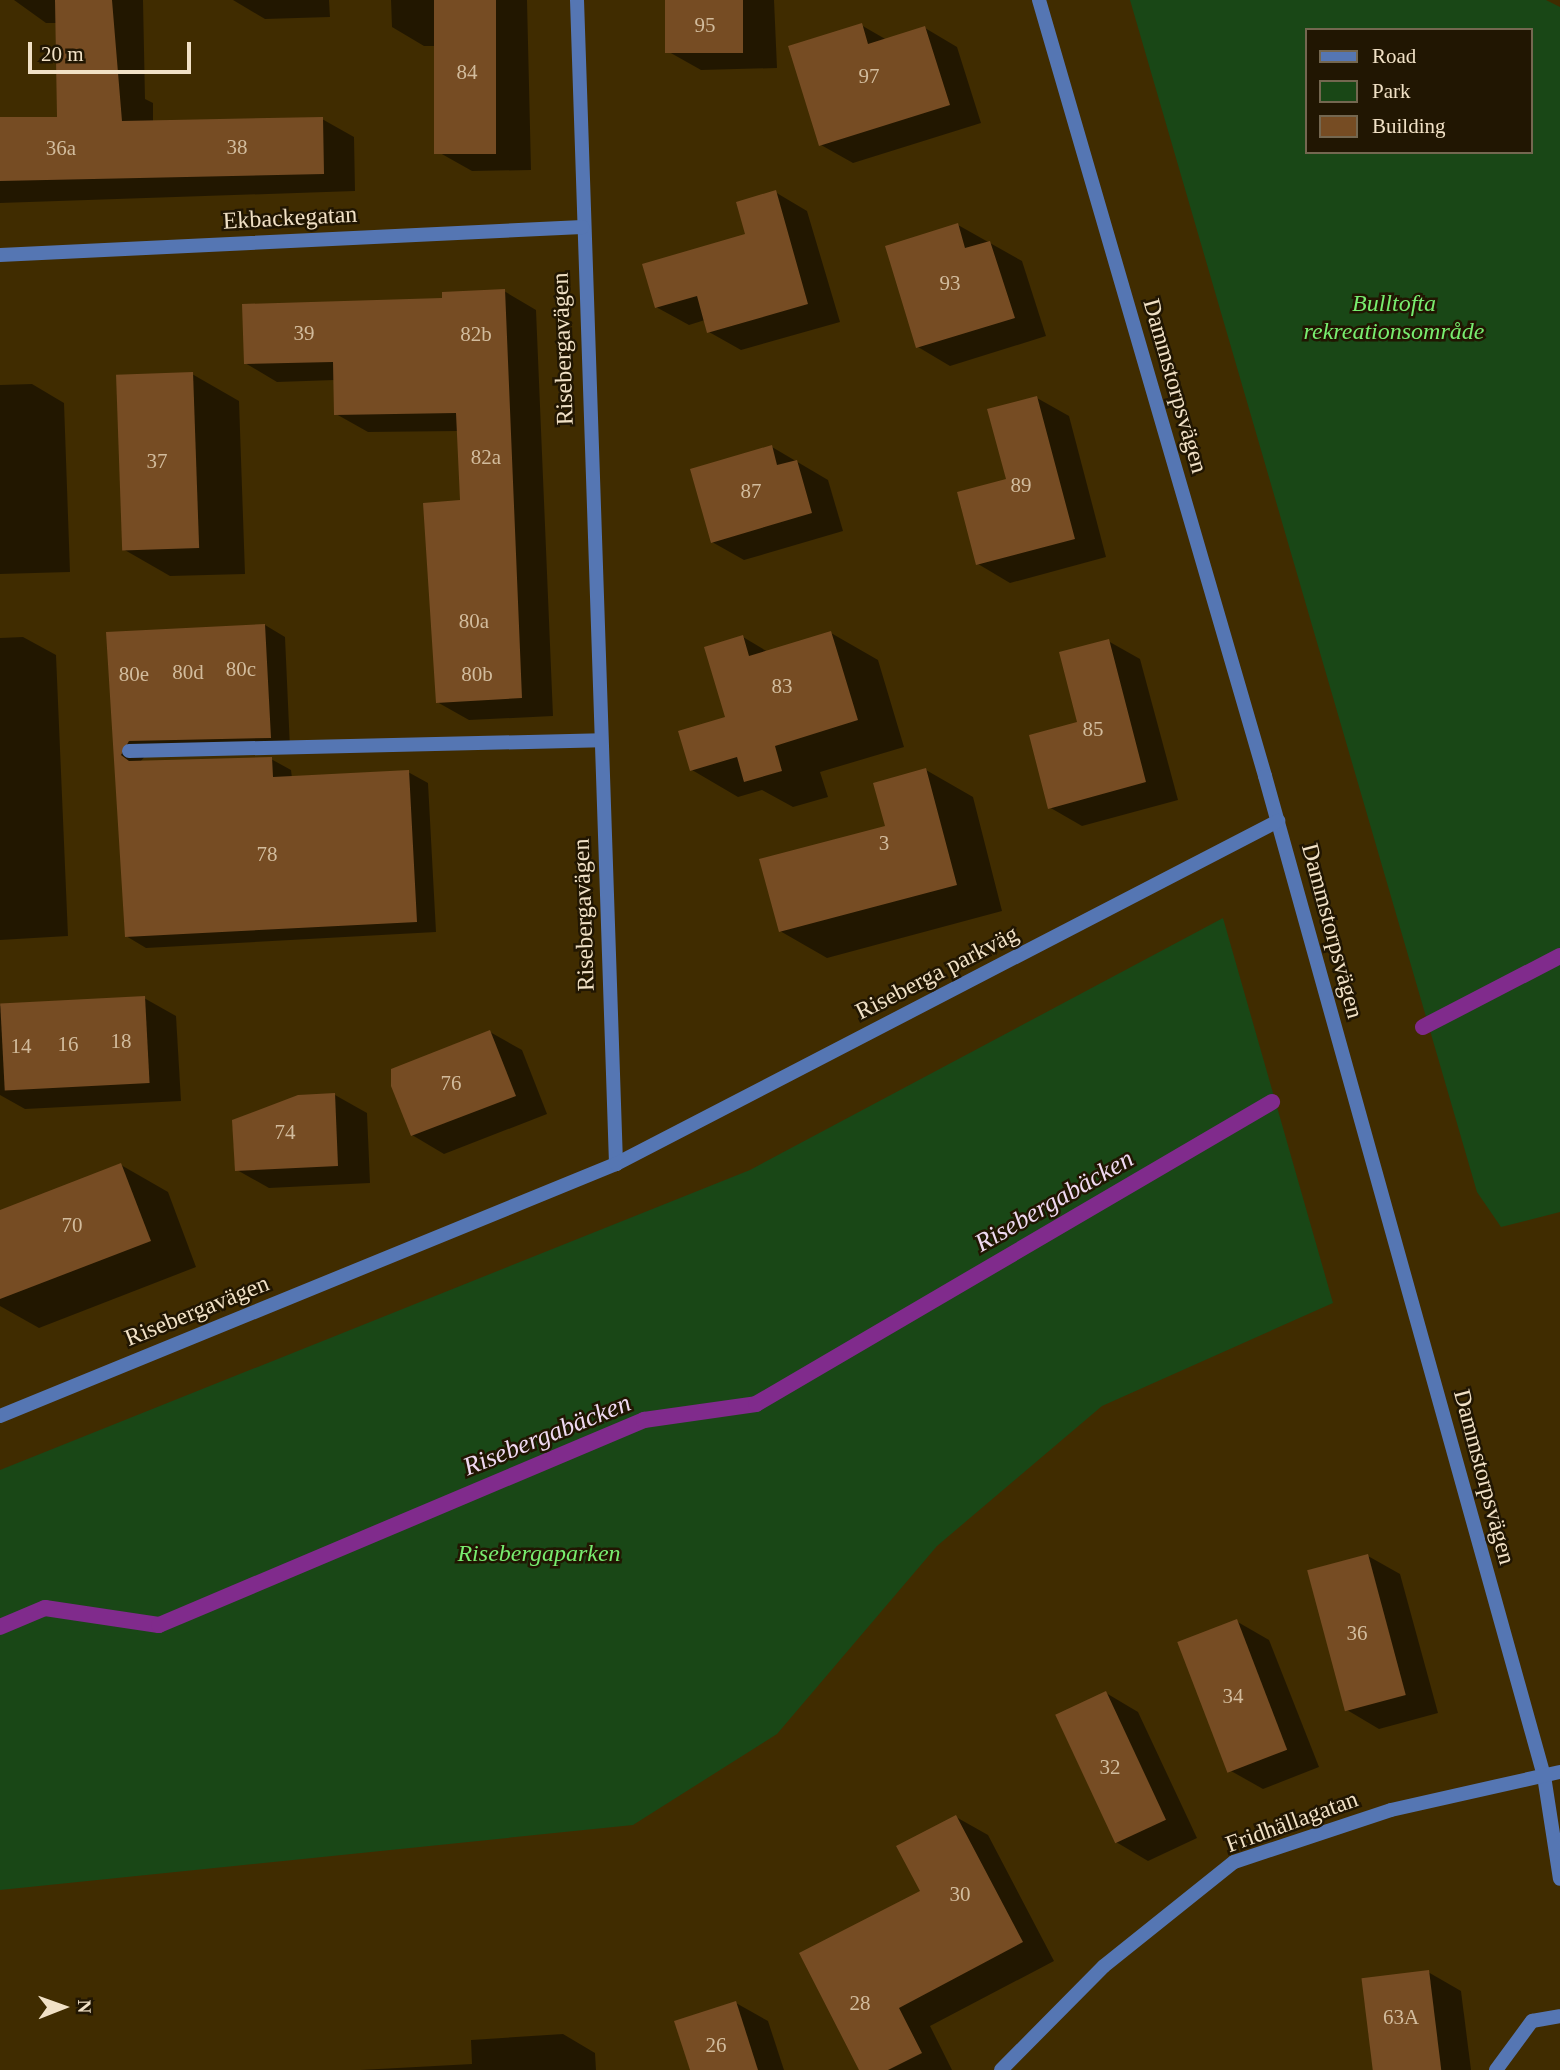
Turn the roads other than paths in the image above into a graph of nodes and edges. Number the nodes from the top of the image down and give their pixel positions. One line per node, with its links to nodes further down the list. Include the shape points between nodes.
1 (577, 0): 3 (street, Risebergavägen)
2 (1039, 0): 7 (street, Dammstorpsvägen)
3 (582, 227): 4 (street, Ekbackegatan); 5 (street, Risebergavägen)
4 (0, 255)
5 (601, 740): 6 (street); 8 (street, Risebergavägen)
6 (129, 751)
7 (1278, 821): 8 (street, Riseberga parkväg); 11 (street, Dammstorpsvägen)
8 (616, 1164): 9 (street, Risebergavägen)
9 (0, 1416)
10 (1560, 1772): 11 (street, Fridhällagatan)
11 (1544, 1776): 12 (street, Dammstorpsvägen); 14 (street, Fridhällagatan, via 1391,1810 1234,1862 1104,1966)
12 (1560, 1879)
13 (1560, 2016): 15 (street, via 1532,2021)
14 (1001, 2070)
15 (1496, 2070)

